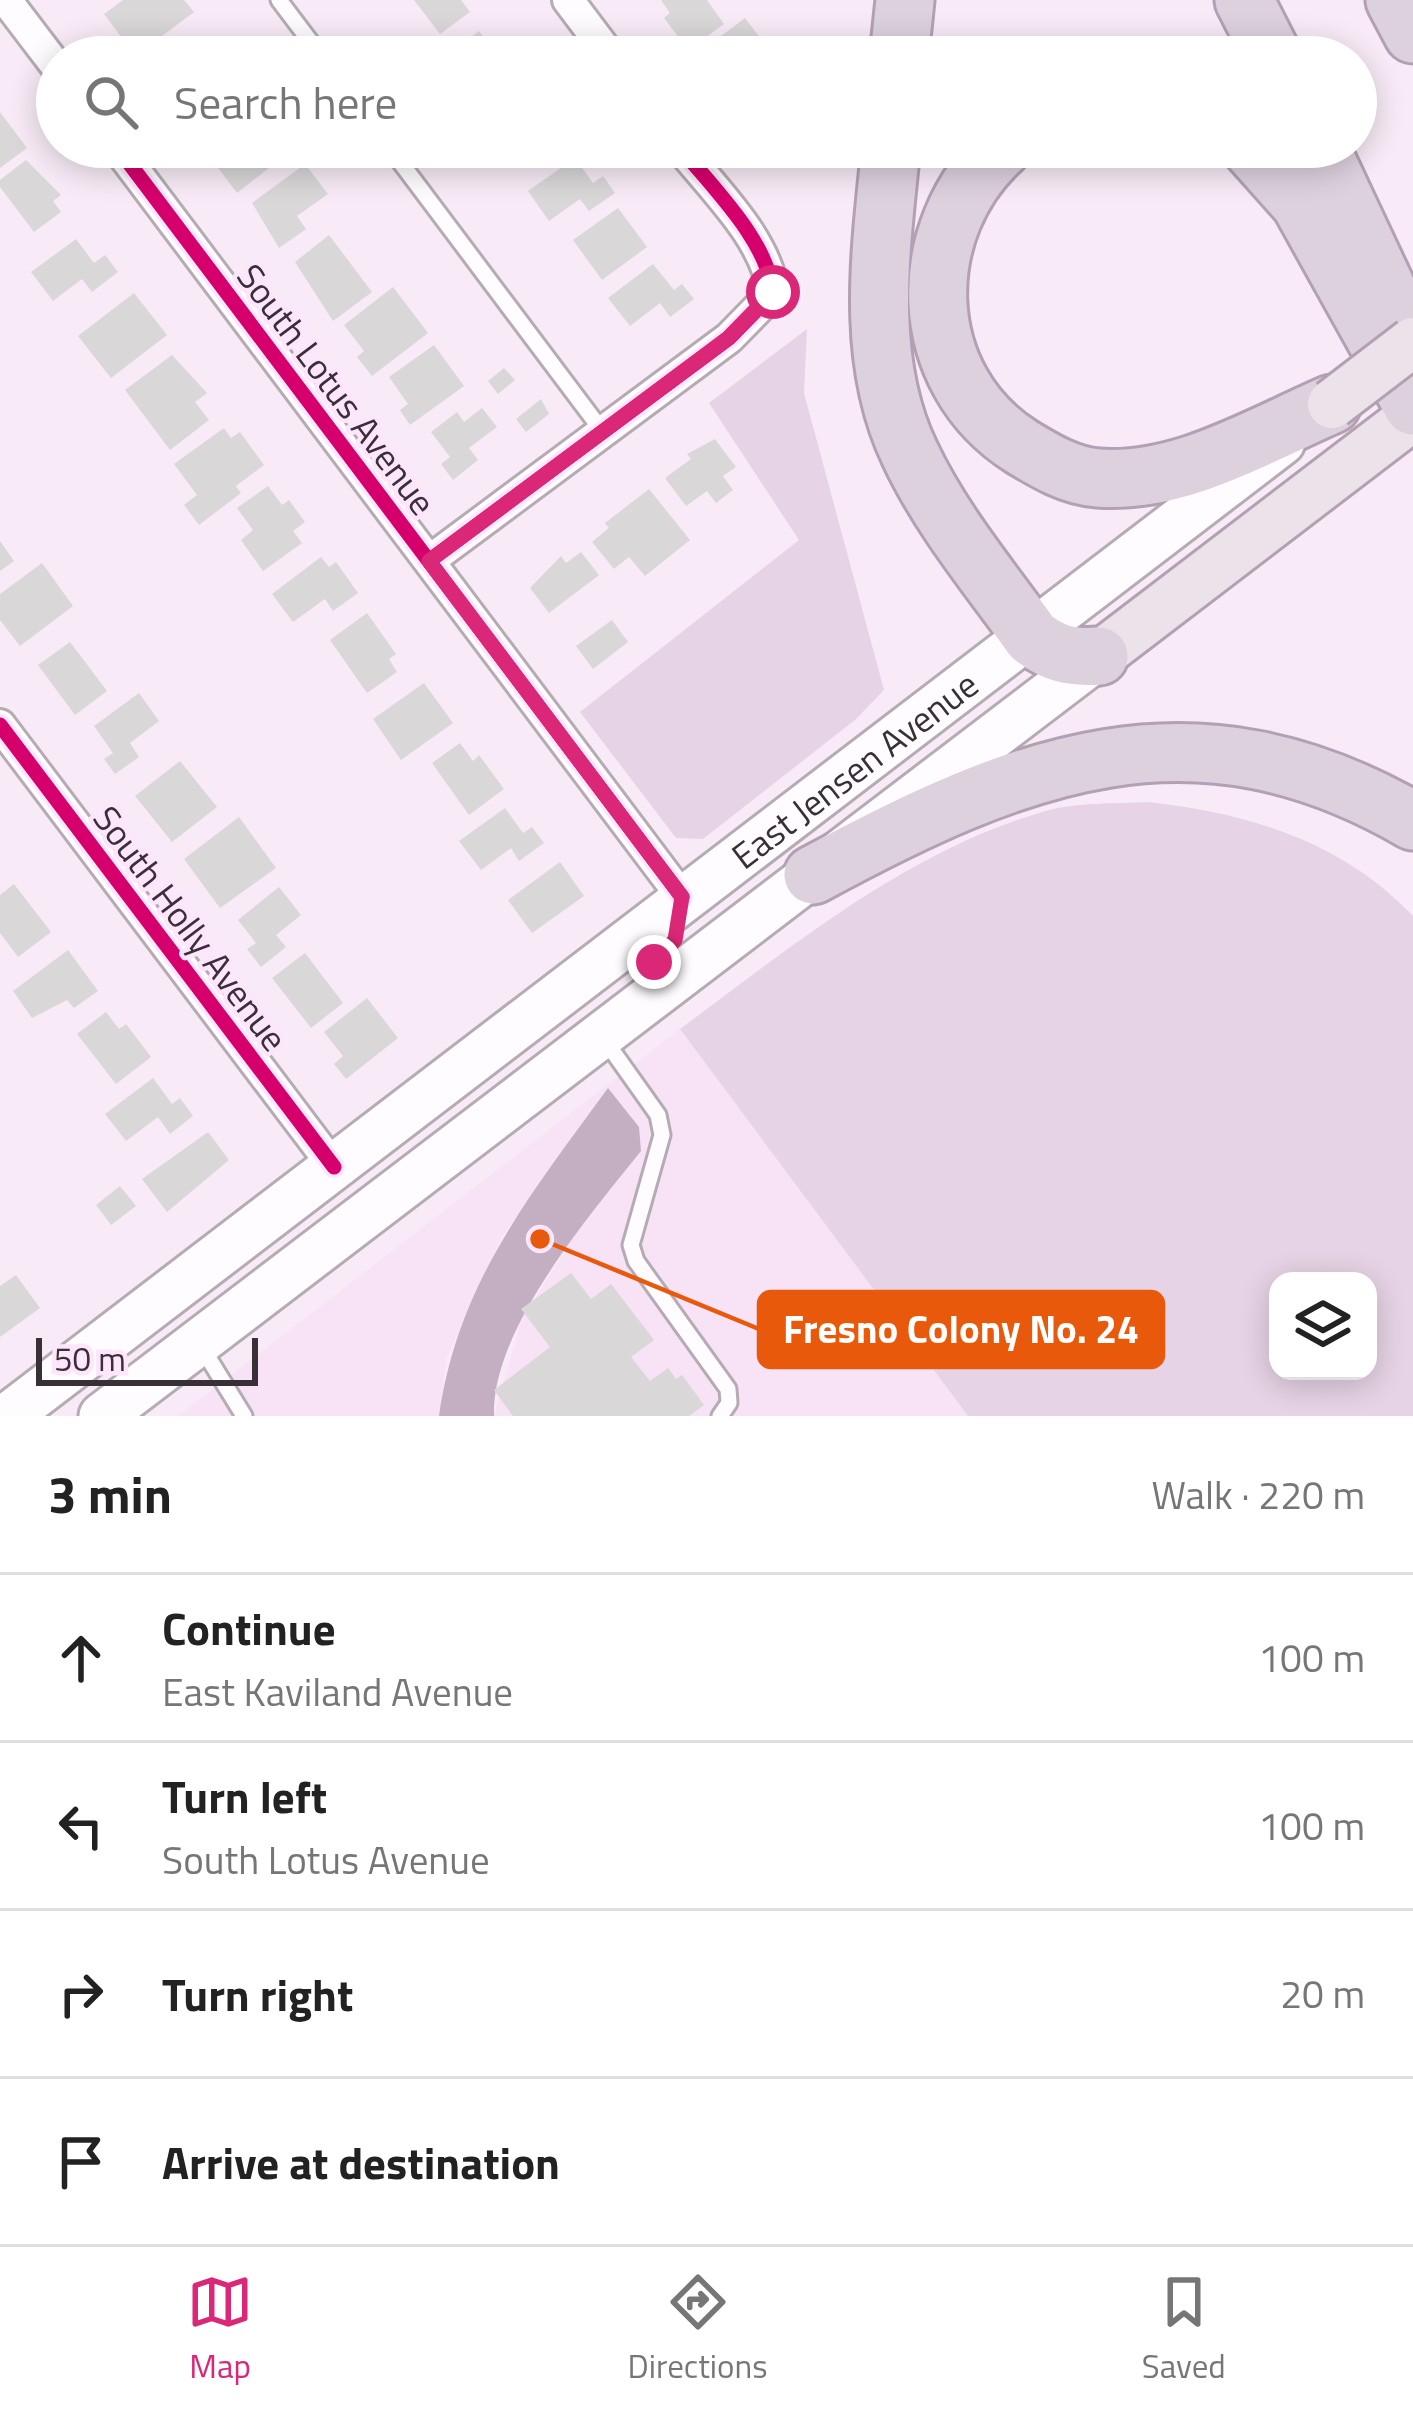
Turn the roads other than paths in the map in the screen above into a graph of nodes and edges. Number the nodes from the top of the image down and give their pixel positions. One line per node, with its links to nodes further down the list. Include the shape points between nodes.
1 (6, 0): 12 (street)
2 (279, 0): 8 (lane)
3 (568, 0): 9 (street)
4 (905, 0): 10 (highway)
5 (1244, 0): 11 (highway)
6 (1395, 0): 7 (highway)
7 (1413, 34)
8 (306, 36)
9 (595, 36)
10 (901, 36)
11 (1262, 36)
12 (36, 39)
13 (133, 168): 25 (street, South Lotus Avenue)
14 (405, 168): 24 (lane)
15 (696, 168): 24 (street, via 757,247 773,292 728,338)
16 (889, 168): 26 (highway, via 879,298 892,407 941,509)
17 (984, 168): 21 (highway, via 952,212 936,283 944,346 961,386 1011,440 1093,478 1139,478 1172,472)
18 (1273, 168): 22 (highway)
19 (1330, 168): 20 (highway)
20 (1413, 345): 21 (main road, East Jensen Avenue, bridge)
21 (1332, 404): 26 (main road, East Jensen Avenue)
22 (1413, 406)
23 (1413, 416): 27 (main road, East Jensen Avenue)
24 (603, 431): 25 (street)
25 (429, 561): 31 (street, South Lotus Avenue)
26 (1032, 637): 27 (highway, via 1051,651); 31 (main road, East Jensen Avenue)
27 (1099, 656): 30 (main road, East Jensen Avenue)
28 (0, 725): 34 (street, South Holly Avenue)
29 (1413, 821): 30 (highway, via 1354,790 1278,765 1129,754 992,788)
30 (813, 875): 32 (main road, East Jensen Avenue)
31 (682, 897): 33 (main road, via 675,940 574,1024); 34 (main road, East Jensen Avenue)
32 (602, 1036): 33 (main road, East Jensen Avenue); 39 (lane, via 658,1115 662,1135 631,1245 636,1261 728,1389)
33 (547, 1078): 35 (main road, East Jensen Avenue)
34 (334, 1167): 35 (main road, via 314,1212 222,1284); 36 (main road, East Jensen Avenue)
35 (199, 1343): 37 (main road, East Jensen Avenue); 38 (lane)
36 (8, 1416)
37 (102, 1416)
38 (244, 1416)
39 (721, 1416)

